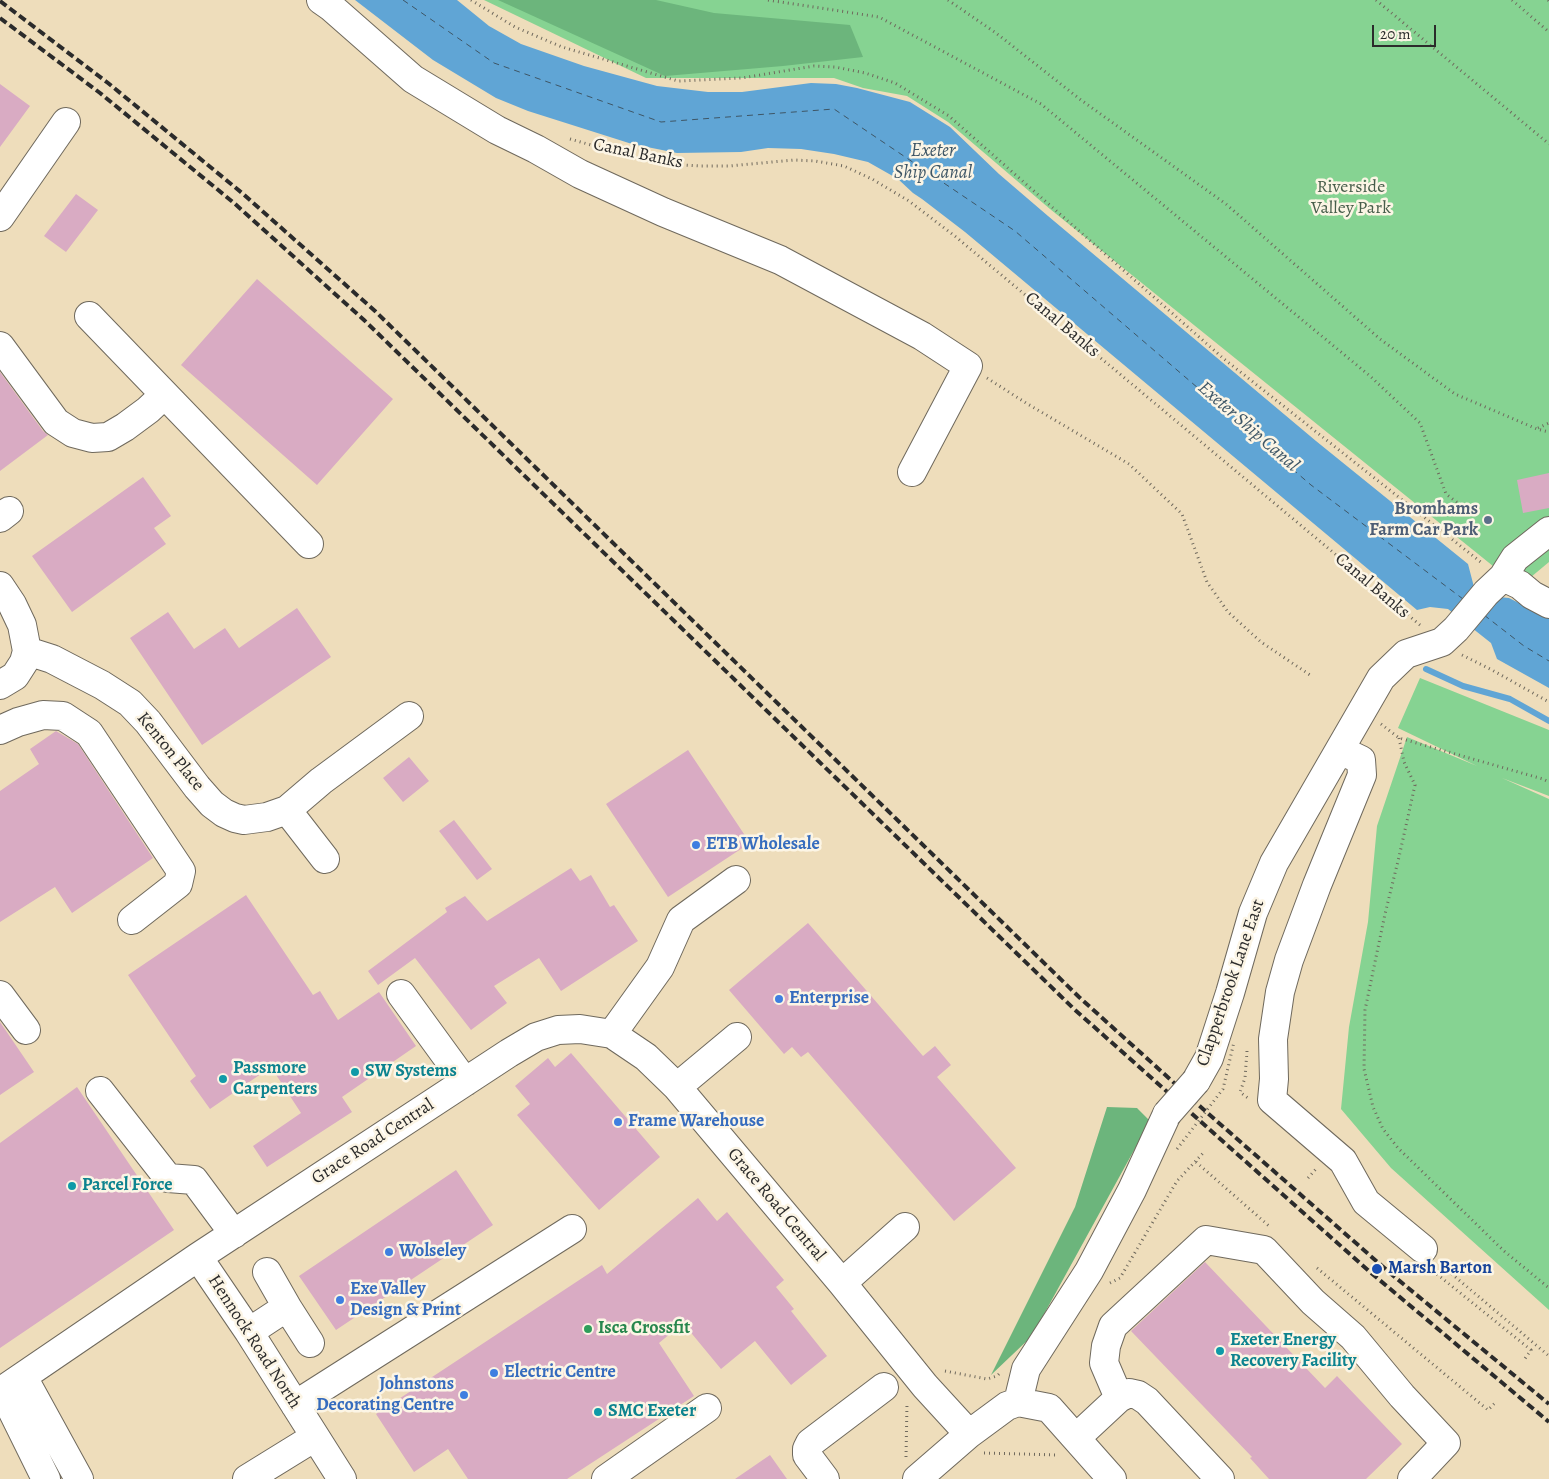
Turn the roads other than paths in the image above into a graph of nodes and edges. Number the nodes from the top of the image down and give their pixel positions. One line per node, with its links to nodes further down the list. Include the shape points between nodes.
1 (321, 0): 7 (street, Canal Banks, via 413,79 502,122 536,149 580,174 780,260 922,336 968,366)
2 (66, 122): 3 (street)
3 (0, 216)
4 (89, 316): 6 (street)
5 (0, 346): 6 (street, via 56,422 73,434 108,437)
6 (164, 395): 9 (street)
7 (912, 472)
8 (1549, 531): 10 (street, via 1515,558)
9 (309, 544)
10 (1494, 585): 12 (street, via 1520,584); 17 (street, Clapperbrook Lane East, via 1449,636 1406,654 1381,678)
11 (0, 586): 13 (street, via 22,625)
12 (1549, 604)
13 (28, 651): 14 (street, via 24,662); 18 (street, Kenton Place, via 102,685 130,703 205,780 212,804 224,813 252,820)
14 (7, 680)
15 (409, 716): 18 (street, Kenton Place, via 362,738 322,781)
16 (0, 730): 21 (street, via 44,714 62,716 90,733 182,871 178,884)
17 (1340, 750): 33 (street, via 1361,760 1362,775 1317,885 1282,984 1274,1032 1272,1100 1343,1161 1366,1202); 43 (street, Clapperbrook Lane East, bridge, via 1274,863 1253,913 1209,1058 1196,1081 1167,1114 1089,1271 1026,1369)
18 (287, 810): 19 (street)
19 (325, 859)
20 (736, 880): 25 (street, via 681,920 660,967)
21 (132, 920)
22 (401, 994): 27 (street)
23 (0, 995): 24 (street)
24 (26, 1030)
25 (612, 1034): 27 (street, Grace Road Central, via 580,1029 558,1030 536,1037); 28 (street, Grace Road Central, via 646,1057)
26 (737, 1038): 28 (street)
27 (465, 1082): 32 (street, Grace Road Central)
28 (677, 1087): 36 (street, Grace Road Central)
29 (100, 1090): 32 (street, via 168,1178 194,1180)
30 (905, 1227): 36 (street)
31 (572, 1229): 44 (street)
32 (234, 1234): 34 (street, Grace Road Central)
33 (1423, 1248)
34 (198, 1256): 38 (street, Hennock Road North); 40 (street, Grace Road Central)
35 (267, 1272): 37 (street)
36 (842, 1283): 47 (street, Grace Road Central)
37 (287, 1307): 38 (street); 39 (street)
38 (249, 1332): 44 (street, Hennock Road North)
39 (310, 1344)
40 (8, 1386): 49 (street); 50 (street)
41 (884, 1386): 54 (street, via 810,1443 807,1455)
42 (1119, 1398): 48 (street); 57 (street, via 1129,1393 1147,1401); 58 (street, via 1104,1363 1113,1326 1206,1240 1264,1250 1313,1302 1353,1337 1446,1444)
43 (1018, 1402): 47 (street, via 1007,1406); 48 (street, via 1049,1408)
44 (295, 1405): 46 (street, Hennock Road North)
45 (707, 1408): 53 (street)
46 (315, 1437): 51 (street); 52 (street, Hennock Road North)
47 (975, 1444): 55 (street)
48 (1084, 1447): 56 (street)
49 (46, 1479)
50 (79, 1479)
51 (247, 1479)
52 (342, 1479)
53 (606, 1479)
54 (824, 1479)
55 (917, 1479)
56 (1112, 1479)
57 (1220, 1479)
58 (1412, 1479)

